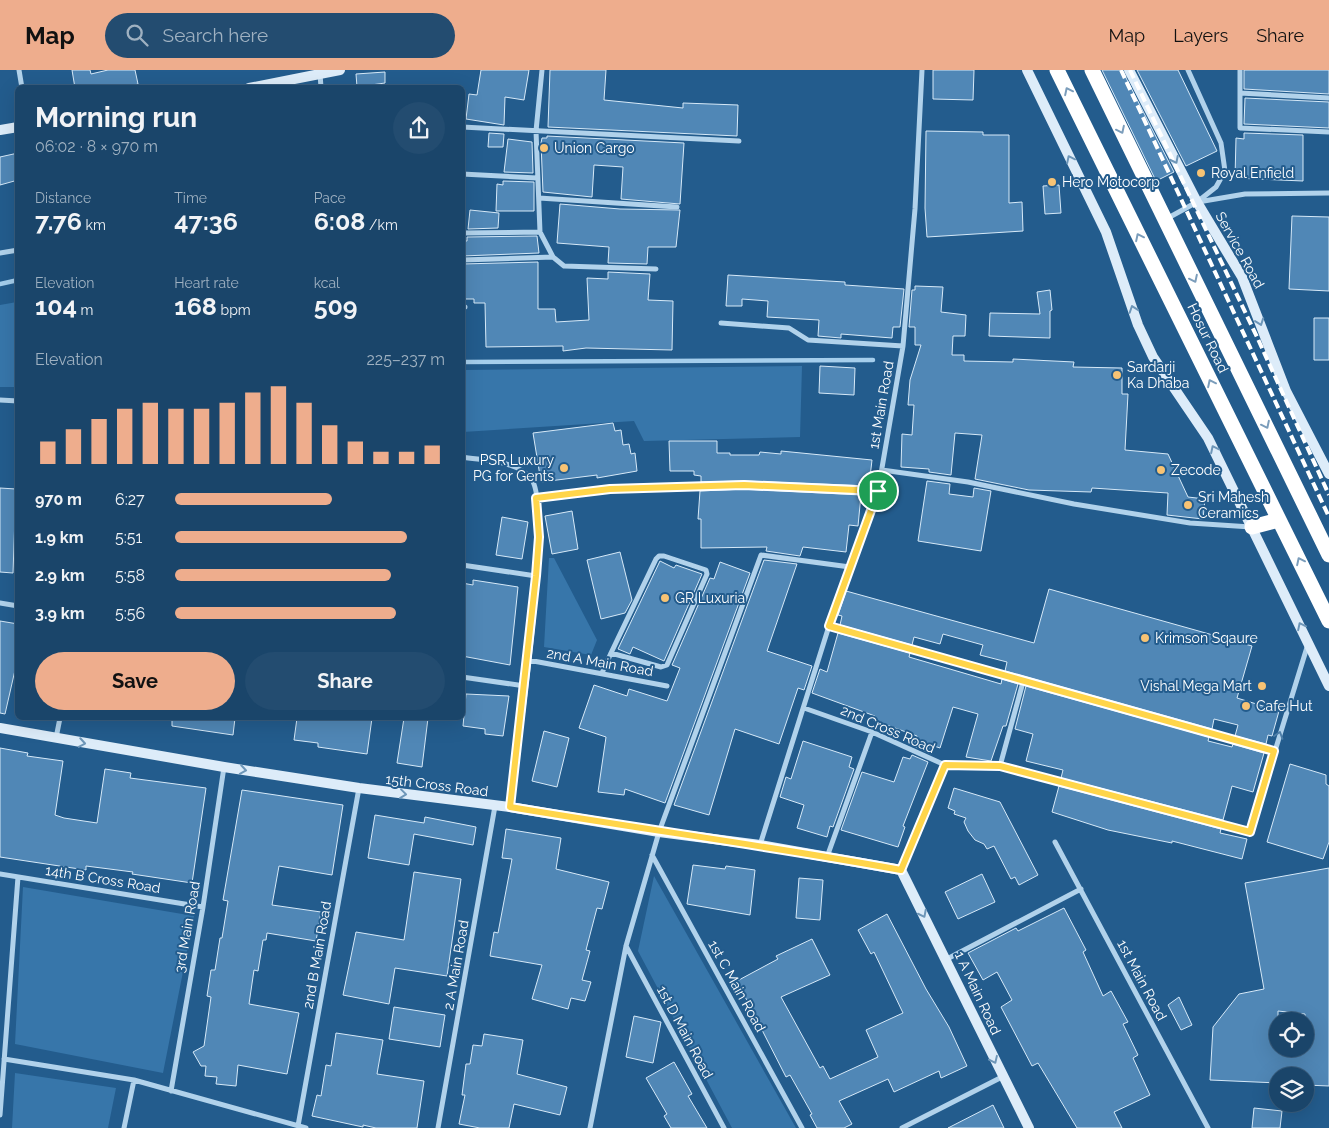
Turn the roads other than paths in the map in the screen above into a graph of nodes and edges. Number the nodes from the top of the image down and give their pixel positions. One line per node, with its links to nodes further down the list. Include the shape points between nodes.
1 (19, 70): 12 (street)
2 (340, 70): 11 (street)
3 (542, 70): 19 (street)
4 (922, 70): 37 (street, 1st Main Road)
5 (1027, 70): 46 (street, one-way to 5, via 1208,438 1153,357 1138,325 1106,232)
6 (1057, 70): 45 (highway, Hosur Road, one-way to 6)
7 (1092, 70): 28 (highway, Hosur Road, one-way to 28)
8 (1129, 70): 26 (street, Service Road, one-way to 26)
9 (1188, 70): 26 (street, via 1221,143 1225,171 1216,187)
10 (1240, 70): 14 (street)
11 (320, 73): 13 (street)
12 (22, 85)
13 (263, 85)
14 (1240, 93): 15 (street); 20 (street, via 1240,128)
15 (1329, 98)
16 (465, 127): 19 (street)
17 (15, 128): 18 (street)
18 (0, 130)
19 (536, 131): 21 (street); 23 (street)
20 (1329, 132)
21 (739, 142)
22 (465, 174): 23 (street)
23 (537, 178): 25 (street)
24 (1329, 194): 26 (street, via 1245,194)
25 (539, 198): 27 (street); 29 (street)
26 (1197, 202): 28 (street); 42 (street, Service Road, one-way to 42, via 1246,284 1286,391)
27 (678, 207)
28 (1165, 220): 47 (highway, Hosur Road, one-way to 47)
29 (540, 232): 30 (street); 33 (street)
30 (465, 233)
31 (15, 250): 32 (street)
32 (0, 253)
33 (553, 257): 34 (street); 35 (street, via 564,266)
34 (465, 260)
35 (656, 269)
36 (721, 323): 37 (street, via 789,328 808,340)
37 (903, 346): 41 (street, 1st Main Road)
38 (0, 400): 39 (street)
39 (15, 401)
40 (465, 458): 44 (street, via 520,467 533,481)
41 (882, 470): 43 (street, 1st Main Road); 46 (street, via 968,482 1190,523)
42 (1329, 474)
43 (878, 491): 44 (street, via 744,485 610,489); 49 (street, 1st Main Road)
44 (536, 498): 50 (street, via 539,537)
45 (1279, 520): 46 (highway); 53 (highway, Hosur Road, one-way to 45)
46 (1252, 526): 55 (street, one-way to 46)
47 (1329, 555)
48 (465, 565): 50 (street)
49 (850, 567): 54 (street, 1st Main Road); 76 (street, via 761,556)
50 (536, 576): 57 (street)
51 (0, 603): 52 (street)
52 (15, 606)
53 (1329, 621)
54 (829, 626): 60 (street); 64 (street, 1st Main Road)
55 (1309, 642): 63 (street); 69 (street, 2nd Cross Road, one-way to 55)
56 (611, 653): 56 (street, via 659,556 706,570 667,665 661,667); 58 (street)
57 (528, 660): 58 (street, 2nd A Main Road); 61 (street)
58 (602, 674): 62 (street, 2nd A Main Road)
59 (465, 677): 61 (street)
60 (1022, 682): 69 (street); 71 (street)
61 (525, 686): 75 (street)
62 (667, 686)
63 (1329, 686)
64 (804, 708): 67 (street, 2nd Cross Road); 78 (street, 1st Main Road)
65 (60, 720): 68 (street)
66 (0, 728): 68 (street, 15th Cross Road)
67 (872, 732): 70 (street, 2nd Cross Road); 80 (street)
68 (56, 738): 72 (street, 15th Cross Road, one-way to 72)
69 (1274, 751): 71 (street, 2nd Cross Road, via 1250,832)
70 (945, 765): 71 (street, 2nd Cross Road); 81 (street)
71 (1000, 766)
72 (224, 767): 73 (street, 15th Cross Road, one-way to 73); 85 (street, 3rd Main Road)
73 (359, 788): 74 (street, 15th Cross Road, one-way to 74); 93 (street, 2nd B Main Road)
74 (495, 806): 75 (street, 15th Cross Road); 96 (street, 2 A Main Road)
75 (510, 807): 76 (street, 15th Cross Road)
76 (659, 832): 78 (street, 15th Cross Road); 79 (street)
77 (1055, 842): 84 (street, 1st Main Road)
78 (760, 845): 80 (street, 15th Cross Road)
79 (652, 855): 86 (street); 99 (street, 1st C Main Road)
80 (827, 857): 81 (street, 15th Cross Road)
81 (901, 870): 87 (street, 1 A Main Road, one-way to 87)
82 (0, 874): 83 (street, 14th B Cross Road)
83 (18, 877): 85 (street, 14th B Cross Road); 88 (street)
84 (1081, 889): 87 (street); 102 (street, 1st Main Road)
85 (203, 907): 91 (street, 3rd Main Road)
86 (626, 946): 97 (street); 98 (street, 1st D Main Road)
87 (947, 959): 89 (street, 1 A Main Road, one-way to 89)
88 (4, 1059): 90 (street); 92 (street)
89 (1002, 1077): 100 (street); 101 (street, 1 A Main Road)
90 (134, 1080): 91 (street); 94 (street)
91 (170, 1091): 93 (street)
92 (0, 1115)
93 (298, 1126): 95 (street)
94 (124, 1128)
95 (306, 1128)
96 (438, 1128)
97 (590, 1128)
98 (724, 1128)
99 (802, 1128)
100 (903, 1128)
101 (1029, 1128)
102 (1208, 1128)

